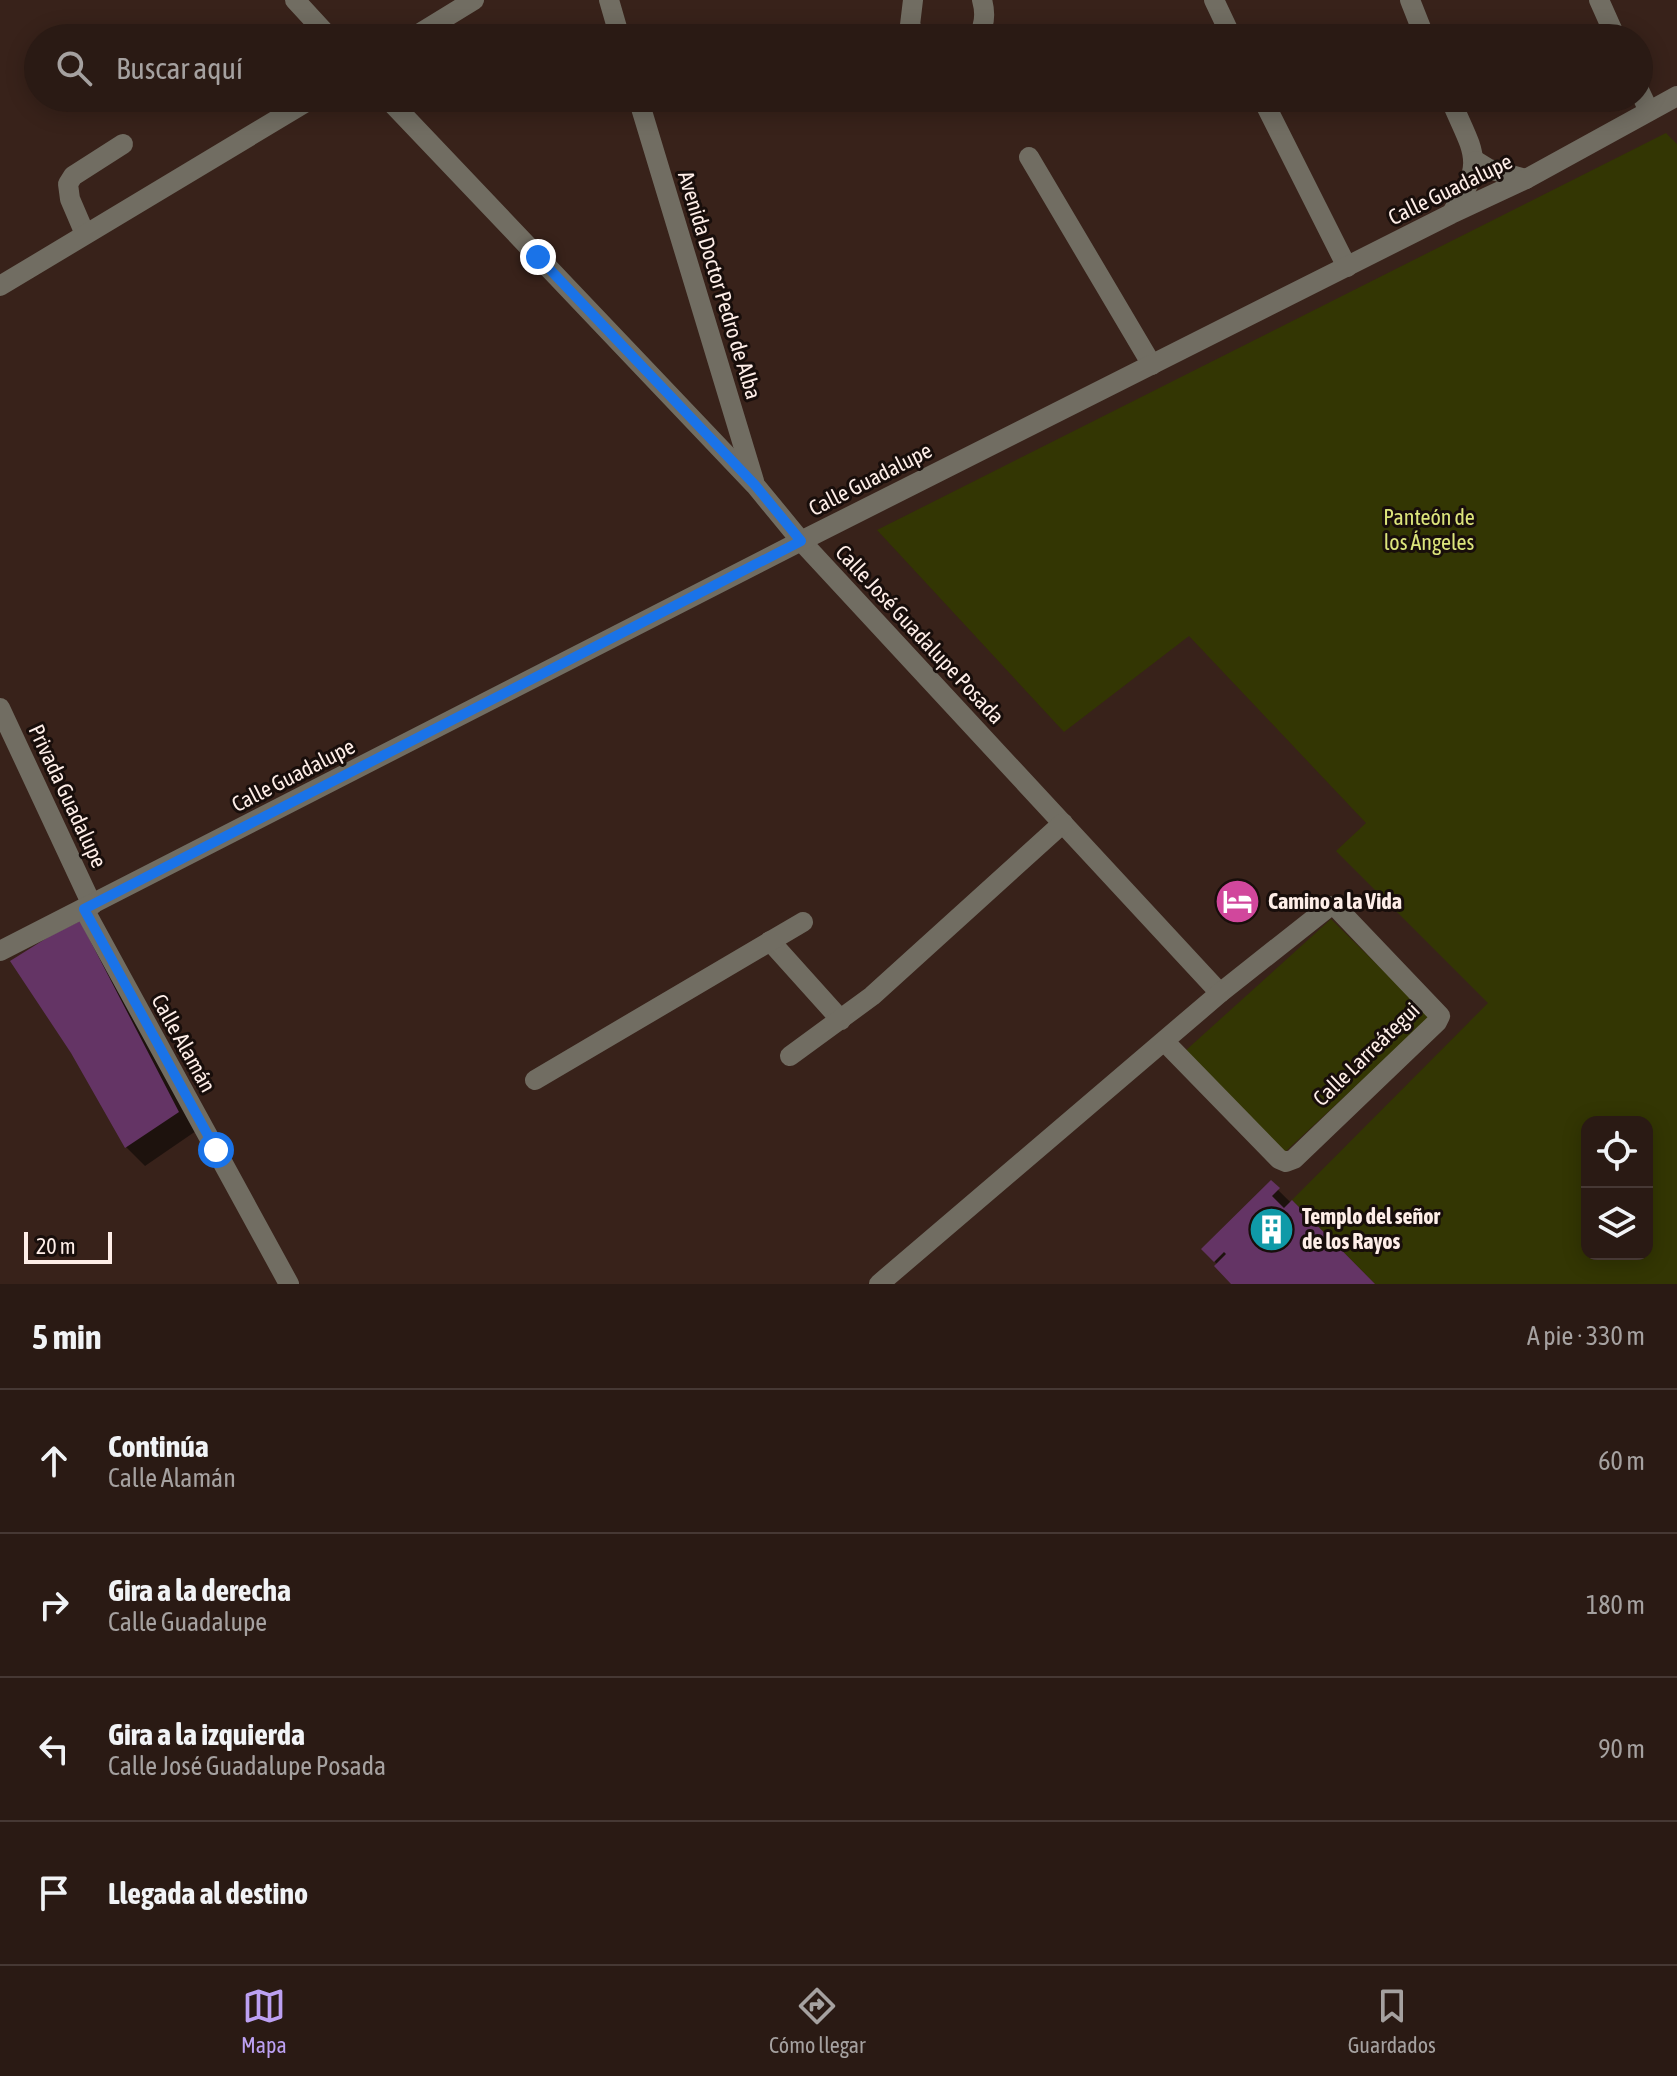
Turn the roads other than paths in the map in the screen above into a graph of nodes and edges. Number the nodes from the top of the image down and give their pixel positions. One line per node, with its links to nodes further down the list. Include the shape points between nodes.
1 (295, 0): 9 (street)
2 (474, 0): 10 (street)
3 (609, 0): 11 (street)
4 (913, 0): 12 (street)
5 (982, 0): 13 (street)
6 (1214, 0): 14 (street)
7 (1410, 0): 15 (street)
8 (1599, 0): 16 (street)
9 (317, 24)
10 (435, 24)
11 (616, 24)
12 (910, 24)
13 (984, 24)
14 (1225, 24)
15 (1419, 24)
16 (1610, 24)
17 (1677, 96): 18 (street, Calle Guadalupe)
18 (1653, 109)
19 (290, 112): 30 (street)
20 (400, 112): 34 (street, Calle José Guadalupe Posada)
21 (642, 112): 34 (street, Avenida Doctor Pedro de Alba)
22 (1269, 112): 31 (street)
23 (1456, 112): 27 (street)
24 (1647, 112): 28 (street, Calle Guadalupe)
25 (123, 144): 30 (street, via 68,184)
26 (1029, 157): 33 (street)
27 (1476, 161): 28 (street); 29 (street, via 1467,190)
28 (1526, 179): 29 (street, Calle Guadalupe)
29 (1451, 214): 31 (street, Calle Guadalupe)
30 (85, 234): 32 (street)
31 (1347, 267): 33 (street, Calle Guadalupe)
32 (0, 286)
33 (1152, 365): 35 (street, Calle Guadalupe)
34 (755, 485): 35 (street, Calle José Guadalupe Posada)
35 (801, 541): 37 (street, Calle José Guadalupe Posada); 38 (street, Calle Guadalupe)
36 (0, 708): 38 (street, Privada Guadalupe)
37 (1063, 823): 42 (street, Calle José Guadalupe Posada); 43 (street)
38 (88, 907): 41 (street, Calle Guadalupe); 47 (street, Calle Alamán)
39 (803, 922): 40 (street)
40 (770, 941): 43 (street); 46 (street)
41 (0, 951)
42 (1220, 993): 44 (street, Calle Larreátegui); 44 (street, Calle Larreátegui, via 1330,906 1440,1016 1286,1162)
43 (841, 1020): 45 (street)
44 (1164, 1041): 48 (street, Calle Larreátegui)
45 (790, 1056)
46 (535, 1080)
47 (289, 1284)
48 (879, 1284)

